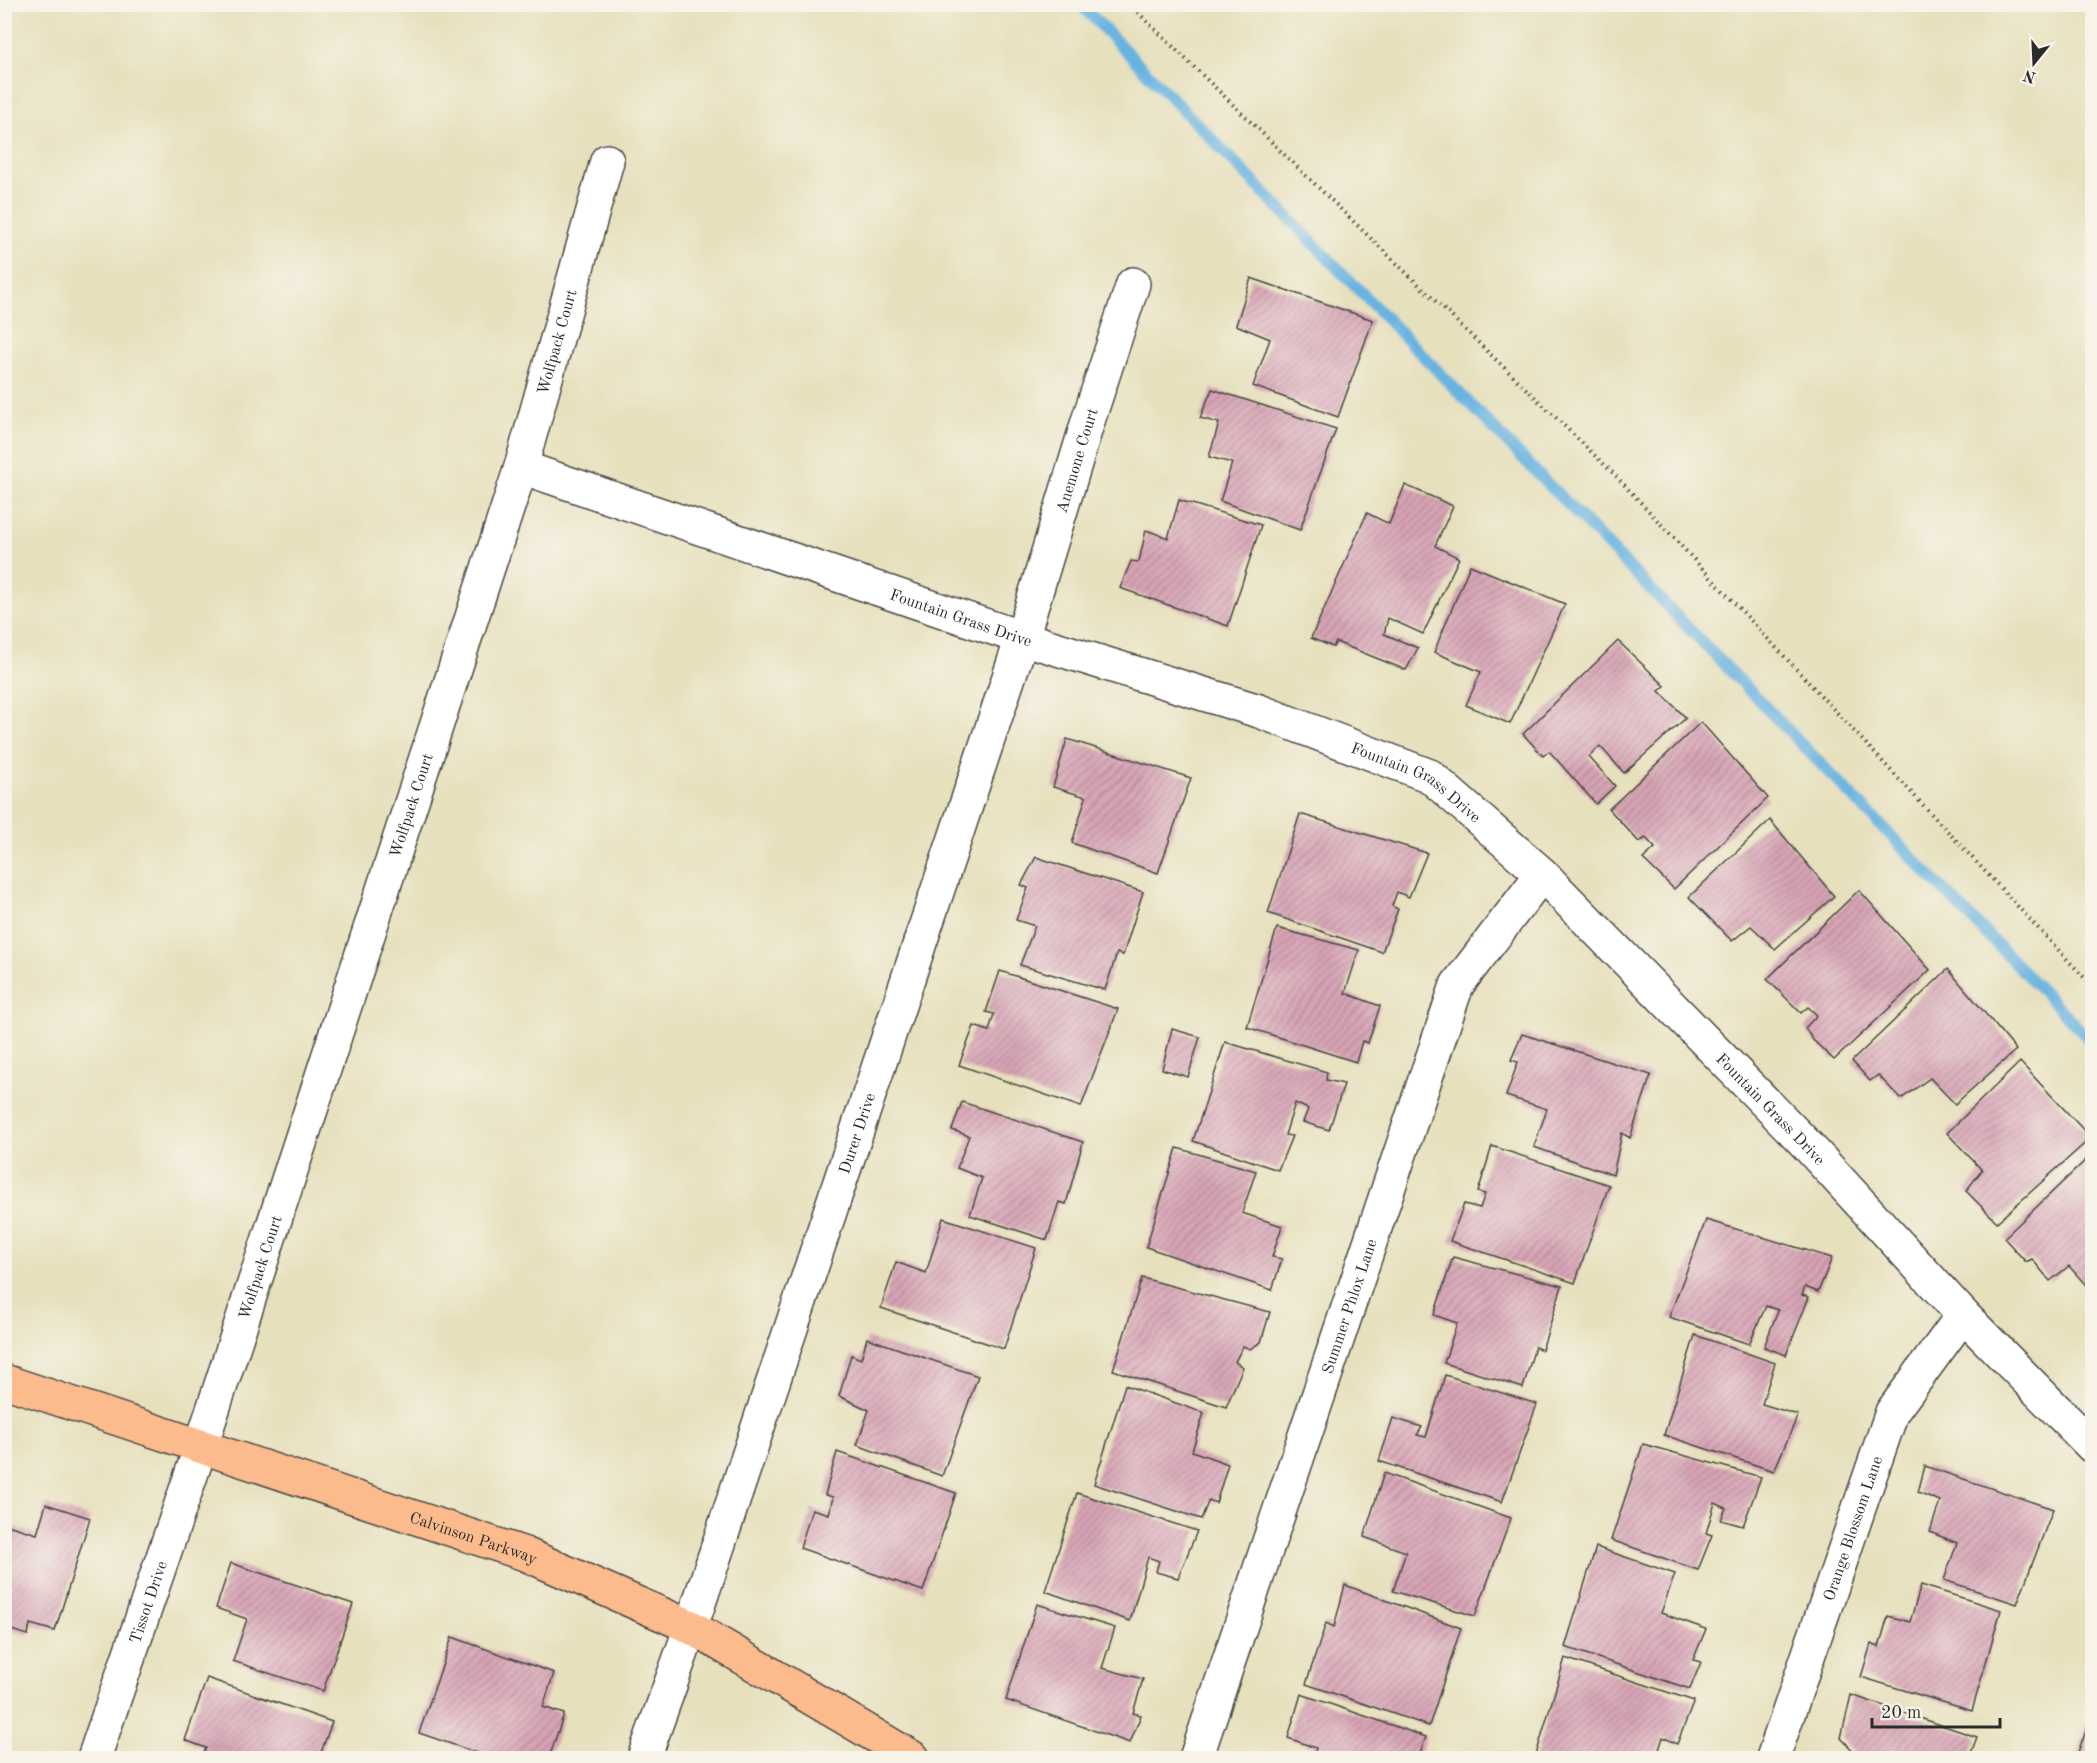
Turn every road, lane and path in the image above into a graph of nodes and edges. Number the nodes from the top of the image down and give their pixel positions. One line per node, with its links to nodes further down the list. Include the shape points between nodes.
1 (1130, 4): 7 (path, via 1615,475)
2 (607, 161): 4 (street, Wolfpack Court)
3 (1132, 284): 5 (street, Anemone Court)
4 (521, 466): 5 (street, Fountain Grass Drive); 10 (street, Wolfpack Court)
5 (1022, 638): 6 (street, Fountain Grass Drive, via 1259,711 1430,776); 12 (street, Durer Drive)
6 (1542, 874): 8 (street, Fountain Grass Drive, via 1808,1146); 16 (street, Summer Phlox Lane, via 1457,985)
7 (2092, 986)
8 (1963, 1315): 11 (street, Fountain Grass Drive); 17 (street, Orange Blossom Lane, via 1892,1412)
9 (4, 1382): 10 (main road, Calvinson Parkway)
10 (201, 1446): 12 (main road, Calvinson Parkway, via 525,1554); 13 (street, Tissot Drive)
11 (2092, 1446)
12 (691, 1627): 14 (street, Durer Drive); 15 (main road, Calvinson Parkway)
13 (94, 1758)
14 (644, 1758)
15 (913, 1758)
16 (1196, 1758)
17 (1773, 1758)

